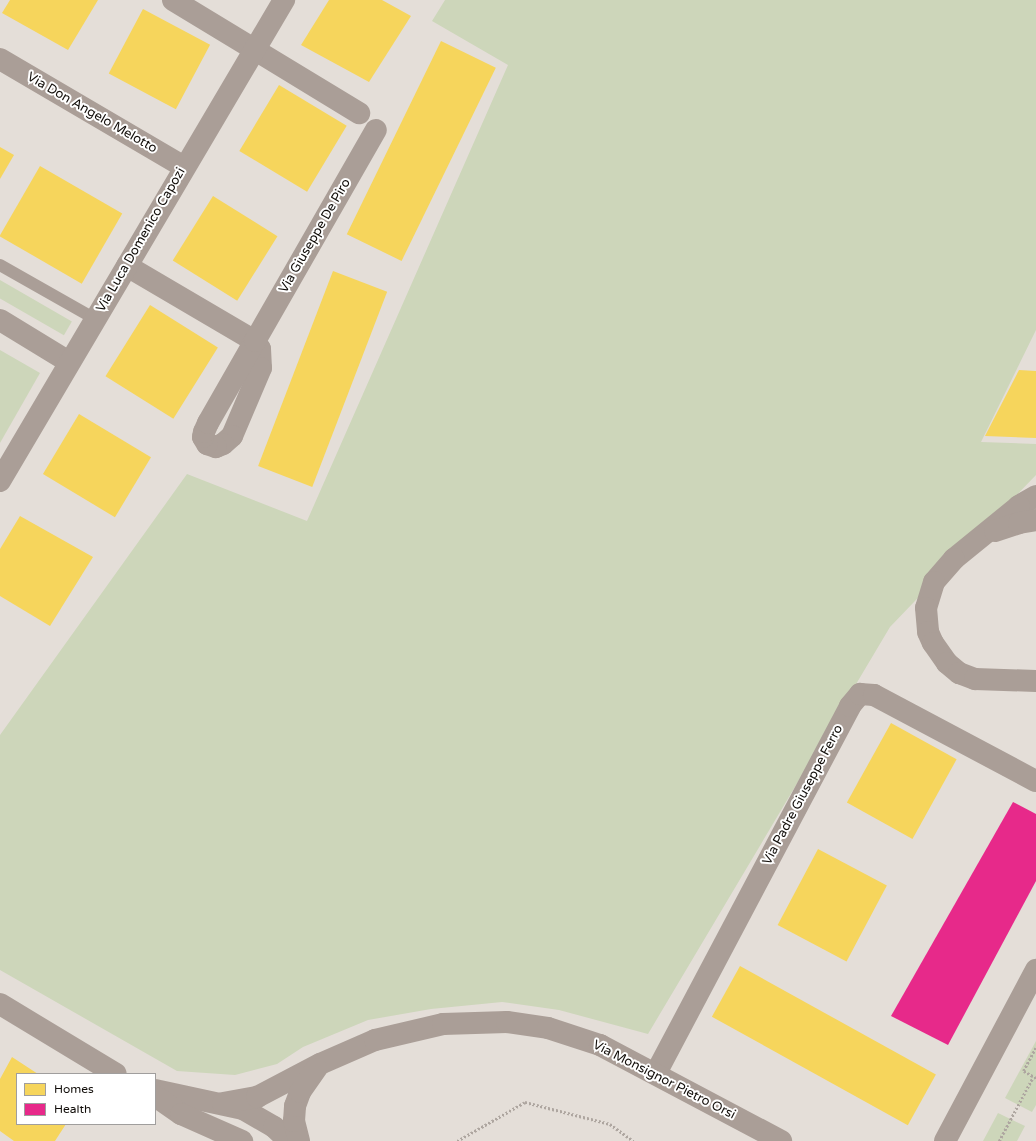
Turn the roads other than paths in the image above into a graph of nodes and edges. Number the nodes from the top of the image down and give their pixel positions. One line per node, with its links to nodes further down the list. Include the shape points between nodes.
1 (173, 0): 3 (street)
2 (284, 0): 3 (street, Via Luca Domenico Capozi)
3 (255, 49): 5 (street); 7 (street, Via Luca Domenico Capozi)
4 (0, 59): 7 (street, Via Don Angelo Melotto)
5 (359, 113)
6 (376, 130): 9 (street, Via Giuseppe De Piro, via 255,341)
7 (184, 167): 9 (street, Via Luca Domenico Capozi)
8 (0, 265): 10 (lane)
9 (127, 266): 10 (street, Via Luca Domenico Capozi)
10 (95, 319): 12 (street, Via Luca Domenico Capozi)
11 (0, 320): 12 (street)
12 (69, 362): 13 (street, Via Luca Domenico Capozi)
13 (0, 481)
14 (1036, 496): 16 (street, via 1019,506)
15 (1036, 520): 16 (street, via 1008,526)
16 (980, 539): 17 (street, via 960,554 934,582 926,608 928,632 939,652 959,673 975,679)
17 (1036, 681)
18 (1036, 781): 23 (street, Via Padre Giuseppe Ferro, via 874,695 860,694 850,706)
19 (1036, 970): 31 (street)
20 (0, 1004): 22 (street)
21 (320, 1064): 23 (street, Via Monsignor Pietro Orsi, via 375,1040 413,1030 469,1022 507,1022 548,1028 600,1045); 26 (street, Via Monsignor Pietro Orsi, via 257,1097); 29 (street, via 306,1081 295,1106 294,1121)
22 (114, 1073)
23 (656, 1073): 30 (street, Via Monsignor Pietro Orsi)
24 (156, 1090): 26 (street, via 186,1098)
25 (156, 1097): 27 (street, via 181,1114)
26 (223, 1103): 28 (street, via 259,1117)
27 (242, 1141)
28 (289, 1141)
29 (299, 1141)
30 (781, 1141)
31 (945, 1141)

